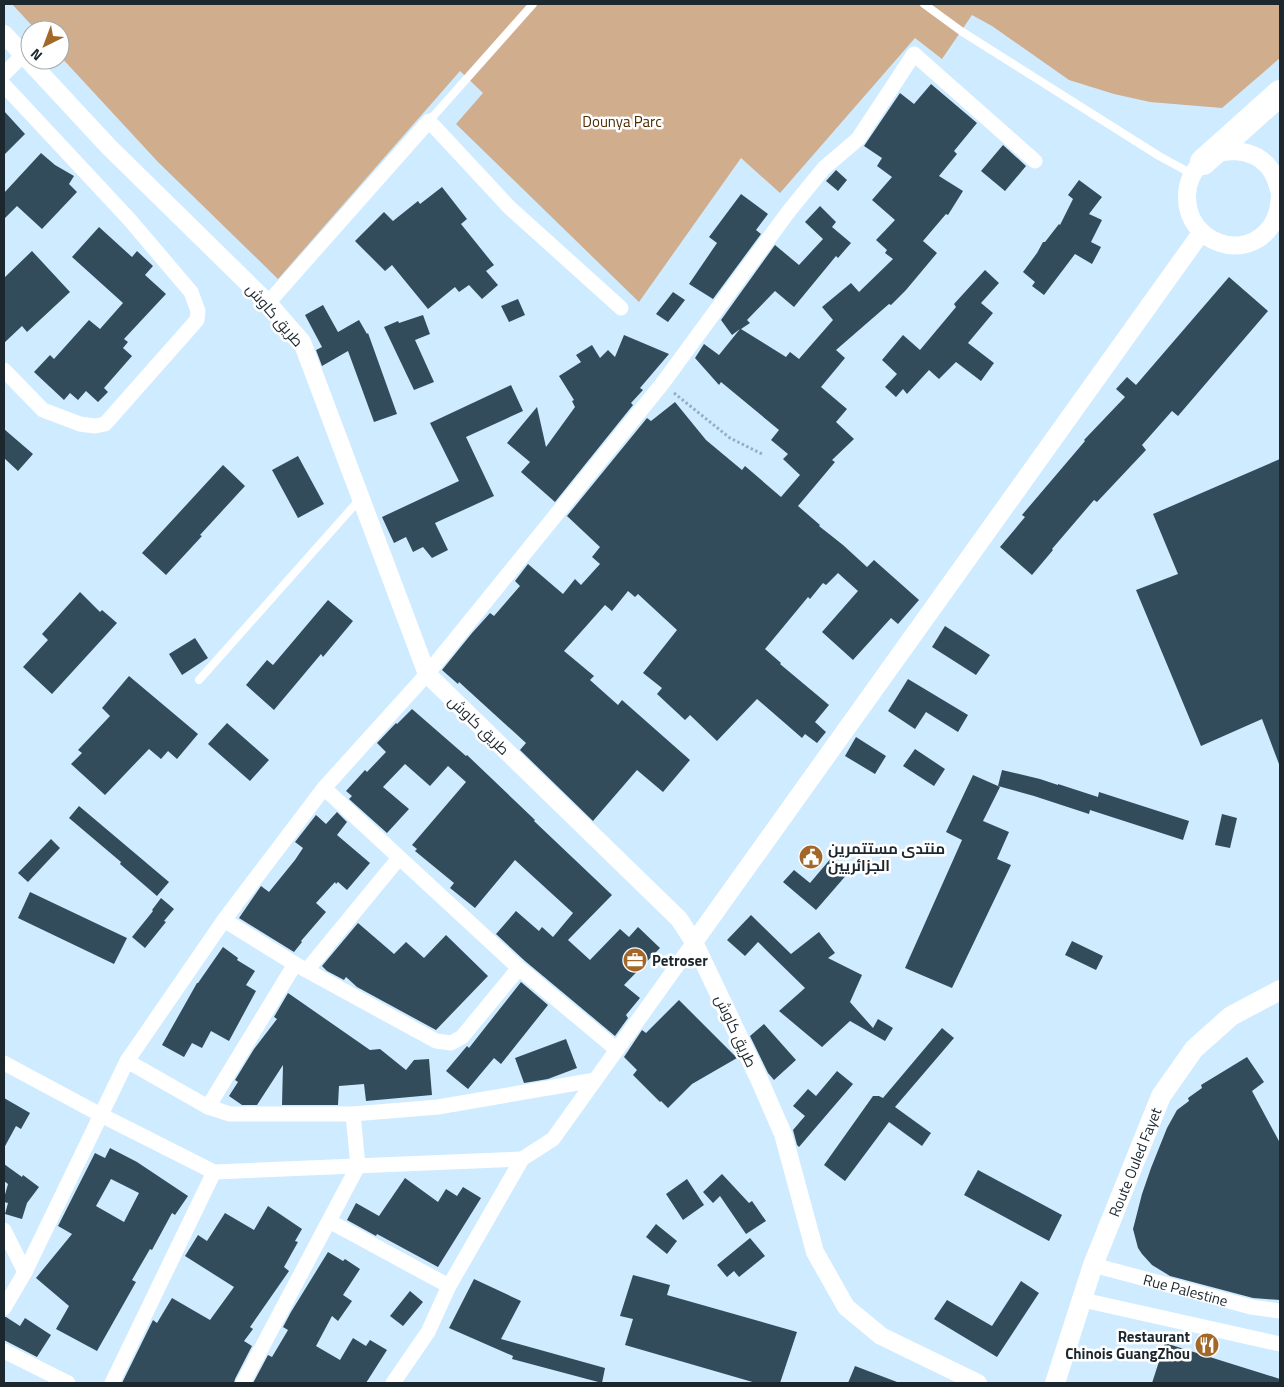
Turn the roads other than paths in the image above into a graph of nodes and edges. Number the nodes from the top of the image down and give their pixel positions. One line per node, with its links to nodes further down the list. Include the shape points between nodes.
1 (533, 4): 10 (lane)
2 (924, 4): 12 (lane, via 969,37 1159,156)
3 (4, 34): 4 (street, طريق كاوش)
4 (20, 52)
5 (20, 58): 7 (street)
6 (37, 70): 15 (street, طريق كاوش, via 108,146)
7 (4, 74)
8 (4, 85): 17 (street, via 192,292 198,311 197,320 105,424 80,424 43,410)
9 (1280, 93): 12 (highway)
10 (429, 120): 15 (street); 16 (street, via 509,207)
11 (1036, 161): 19 (street, via 914,54 858,139 824,168 662,384)
12 (1197, 168): 13 (street, via 1216,154 1243,152 1267,165 1276,179); 14 (street, via 1187,189 1186,205)
13 (1280, 195): 14 (street, via 1279,210 1272,225 1247,244 1215,242)
14 (1201, 233): 24 (street)
15 (268, 303): 18 (street, طريق كاوش, via 302,342)
16 (621, 308)
17 (4, 370)
18 (361, 497): 19 (street, طريق كاوش); 20 (lane)
19 (427, 674): 21 (street); 24 (street, طريق كاوش, via 679,919)
20 (199, 680)
21 (324, 788): 22 (street); 23 (street)
22 (399, 858): 25 (street); 26 (street)
23 (224, 920): 25 (street); 29 (street)
24 (694, 942): 28 (street); 52 (street, طريق كاوش, via 783,1134 815,1252 846,1307 881,1336)
25 (301, 967): 26 (street, via 436,1041 451,1043 462,1037); 32 (street)
26 (519, 968): 28 (street)
27 (1280, 990): 40 (main road, Route Ouled Fayet, via 1231,1016 1216,1029 1194,1049 1161,1096)
28 (616, 1049): 31 (street)
29 (127, 1061): 32 (street); 34 (street)
30 (4, 1063): 34 (street)
31 (595, 1080): 33 (street, via 438,1107); 35 (street, via 553,1139)
32 (208, 1108): 33 (street, via 230,1114)
33 (353, 1114): 36 (street)
34 (101, 1115): 37 (street); 41 (street)
35 (522, 1159): 36 (street); 42 (street)
36 (358, 1166): 37 (street); 38 (street)
37 (214, 1172): 49 (street)
38 (329, 1221): 42 (street); 50 (street)
39 (4, 1230): 41 (street)
40 (1093, 1265): 43 (main road, Route Ouled Fayet); 45 (street, Rue Palestine, via 1252,1307)
41 (25, 1272): 44 (street)
42 (449, 1286): 51 (street, via 428,1332)
43 (1083, 1300): 46 (street, Rue Palestine); 53 (main road, Route Ouled Fayet)
44 (4, 1308)
45 (1280, 1311)
46 (1280, 1344)
47 (4, 1351): 48 (street)
48 (68, 1383)
49 (112, 1383)
50 (243, 1383)
51 (393, 1383)
52 (978, 1383)
53 (1055, 1383)

